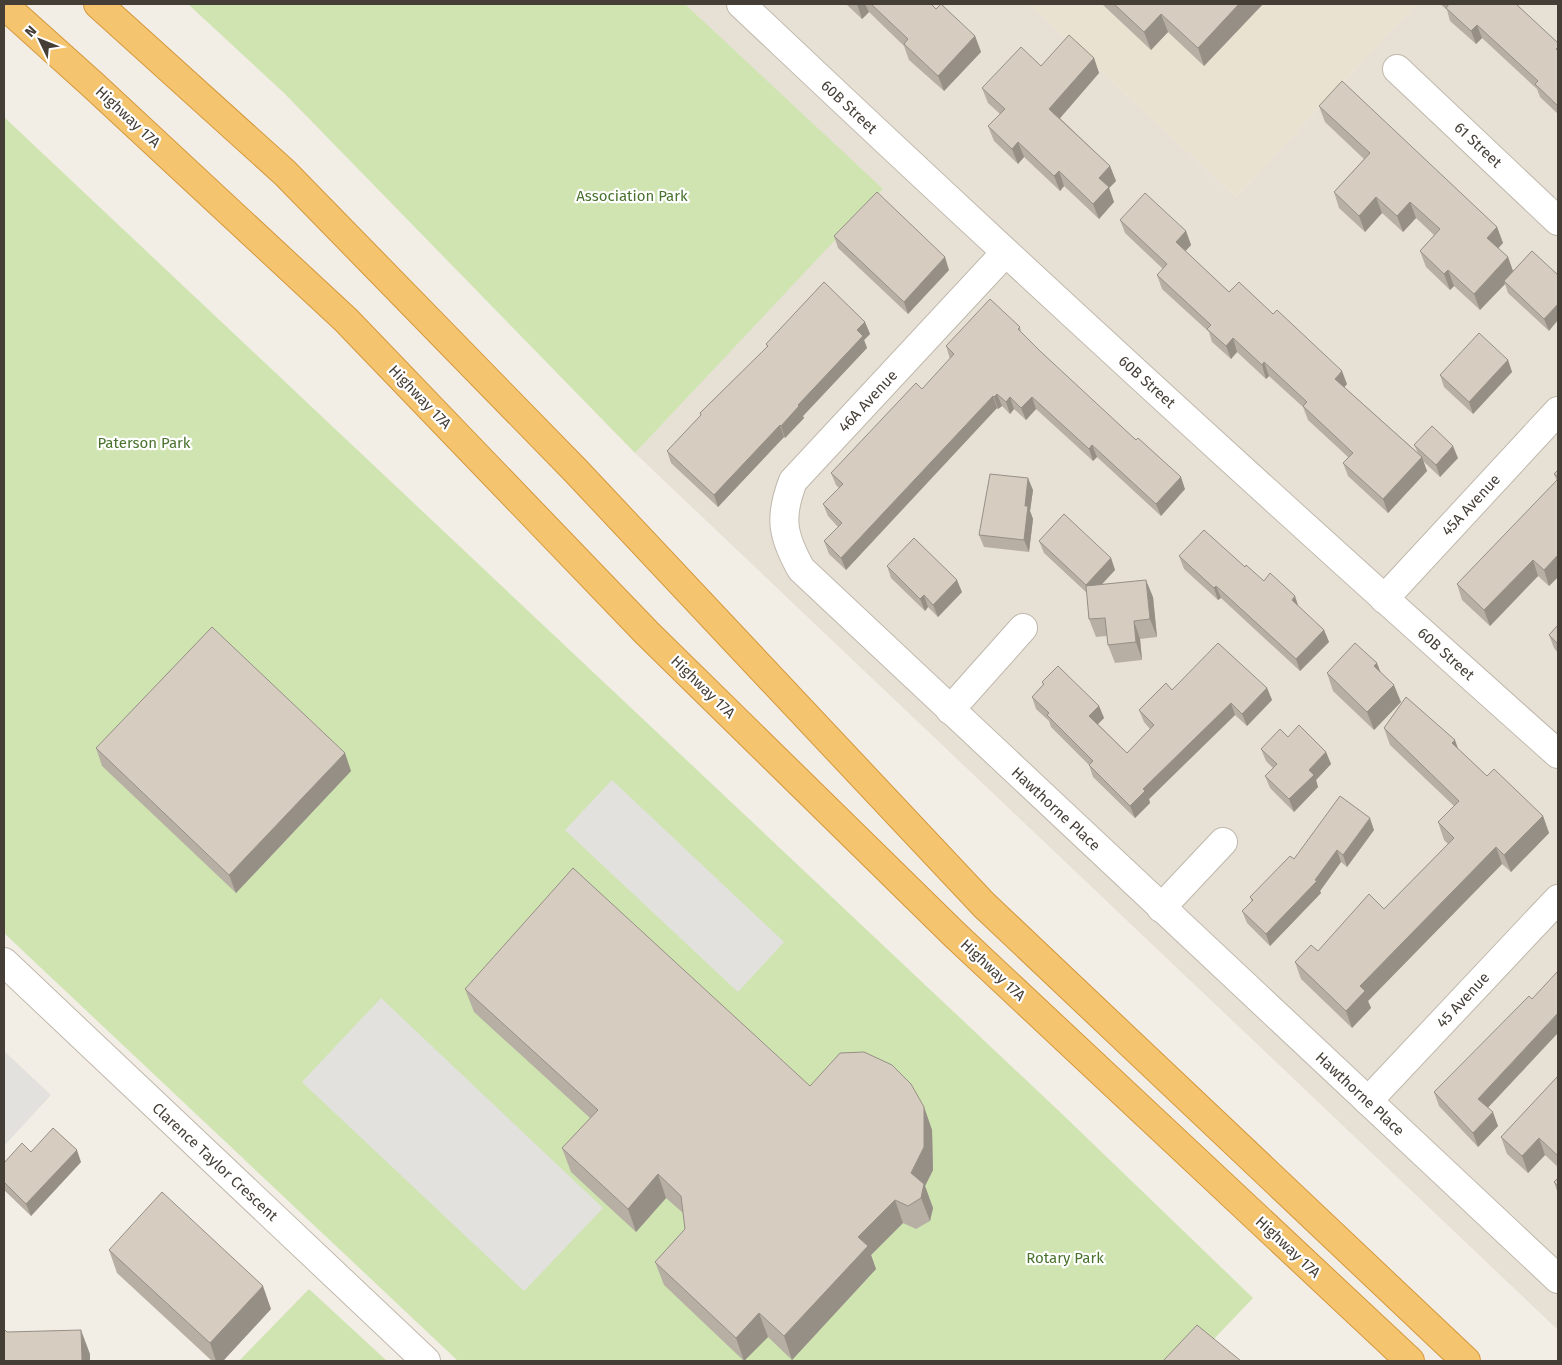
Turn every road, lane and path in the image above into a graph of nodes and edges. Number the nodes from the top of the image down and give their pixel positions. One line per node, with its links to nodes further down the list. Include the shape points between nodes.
1 (98, 4): 21 (highway, via 285,173 576,471 984,905)
2 (741, 4): 6 (street, 60B Street)
3 (4, 5): 20 (highway, Highway 17A, via 346,320 647,632 927,908)
4 (1397, 69): 5 (street, 61 Street)
5 (1558, 221)
6 (1005, 253): 8 (street, 46A Avenue, via 793,481 784,504 785,527 790,549); 9 (street, 60B Street)
7 (1558, 411): 9 (street, 45A Avenue)
8 (801, 569): 11 (street, Hawthorne Place)
9 (1384, 599): 12 (street, 60B Street)
10 (1023, 628): 11 (street)
11 (950, 710): 15 (street, Hawthorne Place)
12 (1558, 754)
13 (1224, 842): 15 (street)
14 (1558, 899): 17 (street, 45 Avenue)
15 (1161, 908): 17 (street, Hawthorne Place)
16 (4, 962): 19 (street, Clarence Taylor Crescent)
17 (1368, 1101): 18 (street, Hawthorne Place)
18 (1558, 1279)
19 (426, 1361)
20 (1410, 1361)
21 (1466, 1361)

